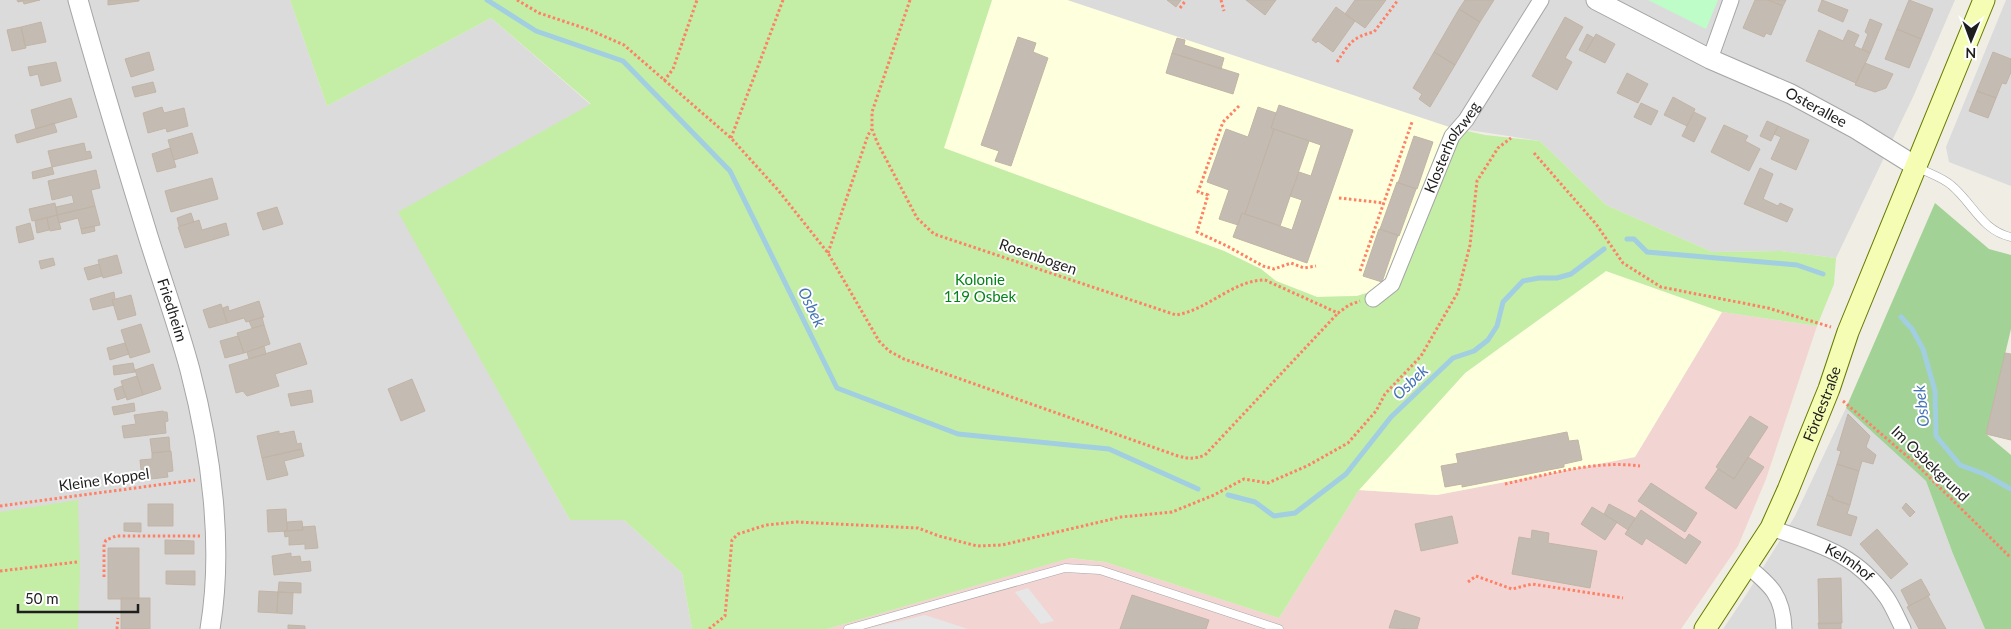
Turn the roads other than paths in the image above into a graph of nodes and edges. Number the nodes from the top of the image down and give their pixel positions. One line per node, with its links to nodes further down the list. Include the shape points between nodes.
1 (78, 0): 12 (street, Friedheim, via 190,369 205,433 215,536 215,584)
2 (1541, 0): 9 (street, Klosterholzweg, via 1466,120 1452,136 1392,284)
3 (1596, 0): 6 (street, Osterallee)
4 (1731, 0): 6 (street)
5 (1984, 0): 7 (main road, Fördestraße)
6 (1710, 59): 7 (street, Osterallee, via 1791,94)
7 (1917, 167): 8 (lane, via 1951,185 1988,226 2003,236); 10 (main road, Fördestraße)
8 (2011, 237)
9 (1373, 299)
10 (1770, 528): 11 (main road, Fördestraße); 17 (street, Kelmhof, via 1835,551 1866,572 1887,598)
11 (1746, 565): 15 (main road, Fördestraße); 16 (street, via 1777,595)
12 (210, 629)
13 (848, 629): 14 (lane, via 1065,568 1100,570)
14 (1279, 629)
15 (1705, 629)
16 (1784, 629)
17 (1903, 629)

